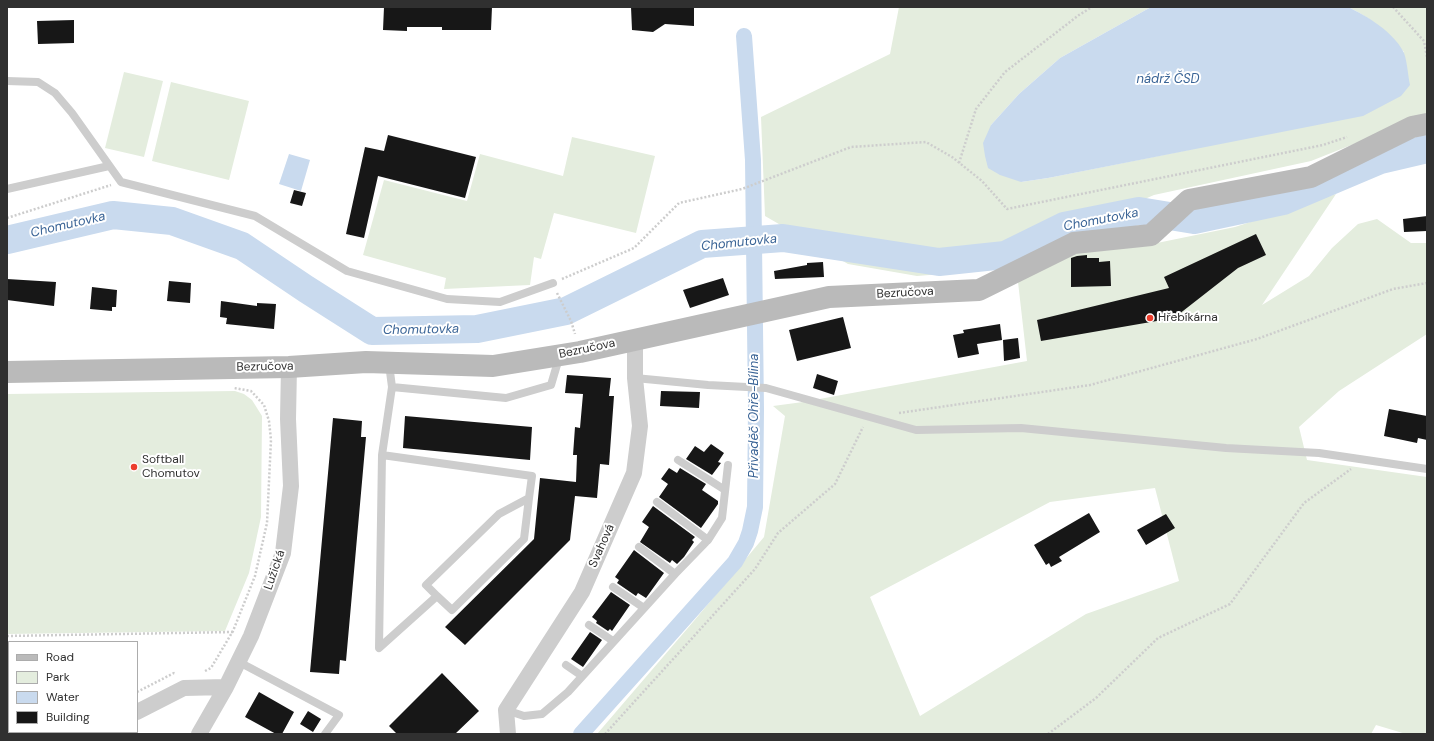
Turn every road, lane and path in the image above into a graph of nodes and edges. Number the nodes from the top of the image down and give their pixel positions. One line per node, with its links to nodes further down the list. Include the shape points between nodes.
1 (1092, 7): 7 (path, via 1005,72 976,109)
2 (1393, 7): 3 (path, via 1424,41)
3 (1427, 57)
4 (7, 81): 8 (lane, via 38,82 56,93)
5 (1427, 124): 15 (street, Bezručova, via 1412,127 1312,177 1189,200 1151,235 1074,244 979,290 829,297)
6 (1353, 135): 7 (path, via 1323,145 1007,209 982,181)
7 (959, 163): 12 (path, via 926,142 851,147 742,189 679,202 634,248)
8 (109, 166): 9 (lane); 10 (lane)
9 (121, 182): 11 (path); 12 (lane, via 255,216 346,271 447,299 500,302)
10 (7, 189)
11 (7, 218)
12 (553, 283): 14 (path)
13 (1427, 283): 23 (path, via 1393,289 1257,339 1090,385)
14 (571, 321)
15 (635, 339): 16 (street, Bezručova); 20 (street, Svahová)
16 (560, 355): 17 (street, Bezručova, via 493,366); 22 (lane, via 551,386 506,398)
17 (389, 364): 18 (street, Bezručova, via 366,362); 22 (lane)
18 (289, 367): 19 (street, Bezručova); 42 (street, Lužická, via 291,486 282,553)
19 (7, 372)
20 (635, 378): 24 (lane, via 766,388); 51 (street, Svahová, via 640,426 634,473 582,592)
21 (230, 387): 40 (path, via 251,391 264,405 271,440 267,523 255,576)
22 (392, 388): 25 (lane)
23 (897, 413)
24 (868, 416): 27 (lane, via 916,430 1021,428 1226,448 1319,453); 56 (path, via 835,484 778,533 755,569)
25 (382, 455): 31 (lane, via 532,476); 37 (lane, via 379,648)
26 (678, 460): 30 (lane)
27 (1365, 460): 29 (lane); 57 (path, via 1304,503 1230,604 1158,638 1096,698)
28 (728, 465): 30 (lane)
29 (1427, 469)
30 (725, 490): 33 (lane, via 722,518)
31 (529, 498): 37 (lane, via 499,514 426,585); 37 (lane, via 524,539 452,610)
32 (657, 502): 33 (lane)
33 (708, 540): 35 (lane)
34 (639, 547): 35 (lane)
35 (675, 574): 38 (lane)
36 (613, 587): 38 (lane)
37 (437, 596)
38 (644, 608): 43 (lane)
39 (589, 625): 43 (lane)
40 (233, 631): 41 (path); 42 (path); 46 (path, via 211,668)
41 (7, 636)
42 (251, 636): 44 (street, Lužická)
43 (613, 641): 47 (lane)
44 (239, 662): 49 (street, Lužická); 54 (lane, via 339,715)
45 (566, 665): 47 (lane)
46 (198, 674)
47 (582, 676): 51 (lane, via 542,714 524,716)
48 (180, 677): 50 (path, via 174,673)
49 (226, 688): 52 (street, via 184,688); 53 (street, Lužická)
50 (138, 691)
51 (506, 710): 55 (street)
52 (138, 711)
53 (199, 734)
54 (325, 734)
55 (508, 734)
56 (605, 734)
57 (1048, 734)

